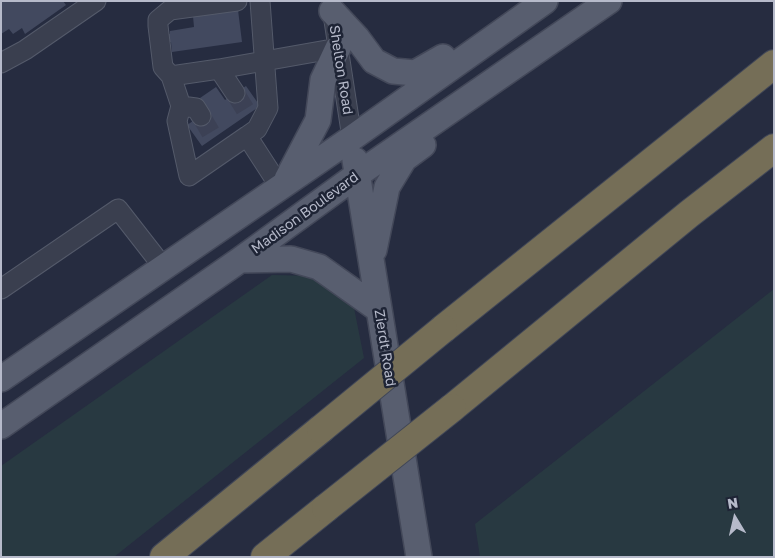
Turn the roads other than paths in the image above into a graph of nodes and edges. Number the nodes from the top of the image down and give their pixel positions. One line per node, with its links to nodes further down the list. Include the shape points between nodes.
1 (96, 1): 11 (street)
2 (238, 1): 14 (street, via 170,10 158,20 164,66)
3 (260, 1): 10 (street)
4 (529, 1): 7 (main road, via 415,73 392,71 374,61)
5 (545, 1): 19 (main road)
6 (609, 1): 8 (main road, Madison Boulevard)
7 (332, 6): 9 (street, Shelton Road)
8 (556, 38): 21 (main road, Madison Boulevard); 24 (main road, via 522,71 404,159 387,187)
9 (338, 48): 10 (street); 19 (street, Shelton Road); 22 (main road, via 322,80 318,120)
10 (265, 61): 13 (street); 18 (street, via 268,108)
11 (1, 63)
12 (774, 64): 30 (highway, bridge)
13 (219, 69): 14 (street); 15 (street)
14 (171, 76): 16 (street)
15 (235, 93)
16 (181, 106): 17 (street, via 196,108); 18 (street, via 176,121 189,176 218,145)
17 (200, 116)
18 (251, 127): 22 (street)
19 (352, 138): 21 (main road, Zierdt Road); 22 (main road)
20 (774, 148): 31 (highway, bridge)
21 (357, 175): 23 (main road, Madison Boulevard); 24 (main road, Zierdt Road)
22 (282, 186): 25 (main road)
23 (240, 260): 27 (main road, via 291,259 319,267); 29 (main road, Madison Boulevard)
24 (371, 264): 27 (main road, Zierdt Road)
25 (164, 268): 26 (street, via 118,209); 28 (main road)
26 (1, 289)
27 (378, 309): 32 (main road, Zierdt Road)
28 (1, 379)
29 (1, 426)
30 (164, 557)
31 (265, 557)
32 (419, 557)

